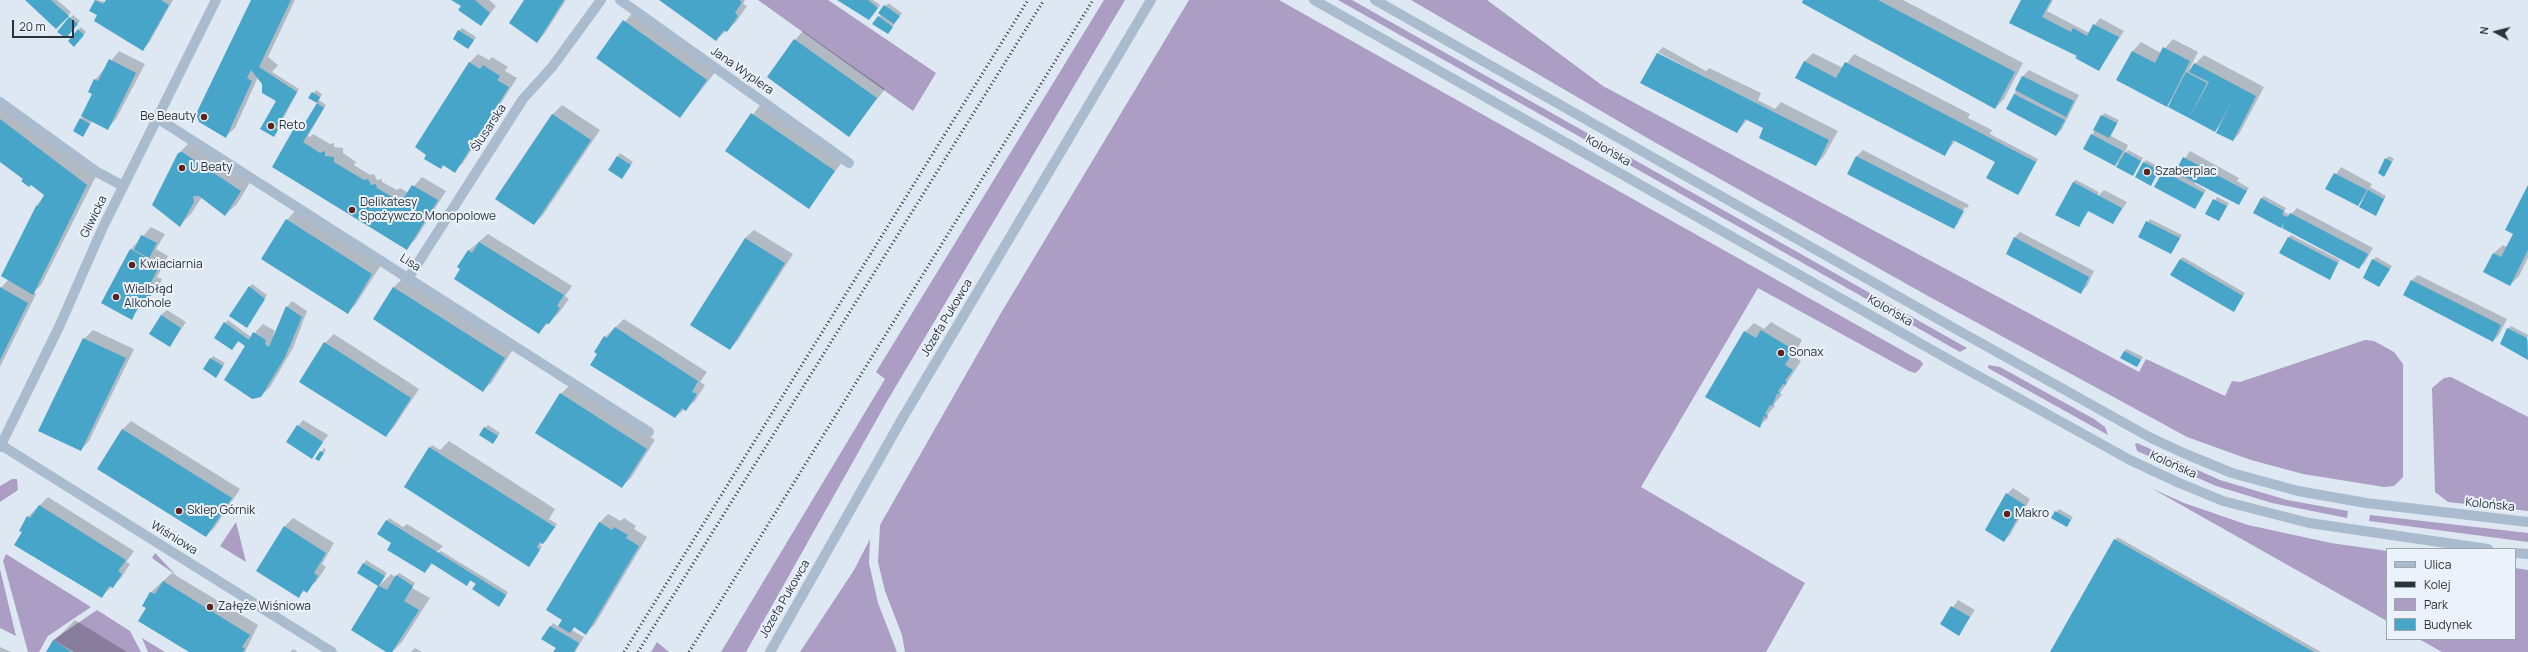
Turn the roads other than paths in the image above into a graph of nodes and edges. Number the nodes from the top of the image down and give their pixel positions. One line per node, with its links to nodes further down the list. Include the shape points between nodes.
1 (216, 0): 8 (street, Gliwicka)
2 (601, 0): 11 (street, Ślusarska, via 552,67 523,99)
3 (620, 0): 9 (street, Jana Wyplera)
4 (1151, 0): 19 (street, Józefa Pukowca, via 902,419)
5 (1314, 0): 15 (street, Kolońska, via 1949,359 2130,460 2170,479 2223,501 2309,523)
6 (1375, 0): 14 (street, Kolońska, via 1961,332 2152,438 2188,455 2232,473 2298,491 2380,505)
7 (0, 102): 10 (street, via 97,172)
8 (157, 118): 10 (street, Gliwicka); 11 (street, Lisa)
9 (849, 163)
10 (123, 186): 13 (street, Gliwicka, via 59,327)
11 (409, 277): 12 (street, Lisa)
12 (649, 432)
13 (0, 446): 18 (street, Wiśniowa)
14 (2528, 522)
15 (2481, 548)
16 (2516, 553): 17 (street)
17 (2528, 554)
18 (332, 652)
19 (770, 652)

